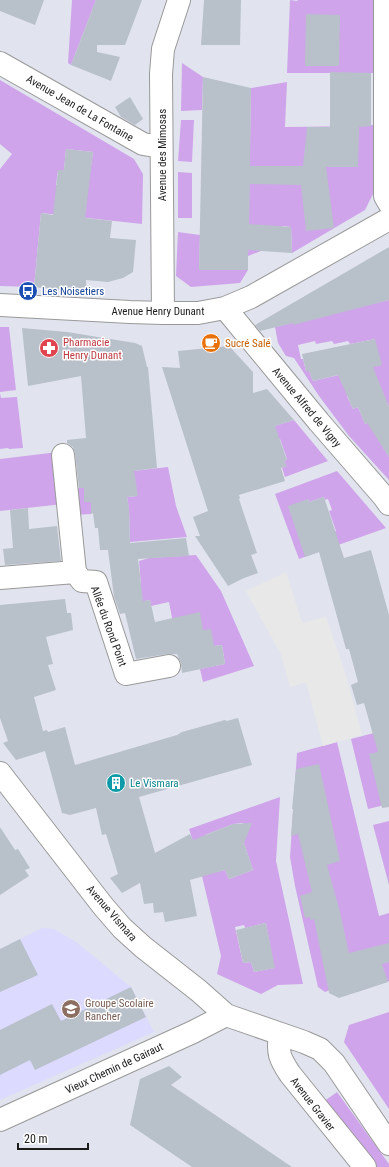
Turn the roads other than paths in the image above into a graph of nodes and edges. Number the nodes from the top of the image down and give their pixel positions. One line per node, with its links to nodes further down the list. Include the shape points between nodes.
1 (179, 0): 4 (street, Avenue des Mimosas, via 163,49)
2 (385, 0): 5 (street, via 385,196)
3 (0, 63): 4 (street, Avenue Jean de La Fontaine, via 143,144)
4 (161, 147): 9 (street, Avenue des Mimosas)
5 (389, 204)
6 (389, 219): 8 (street, Avenue Henry Dunant, via 251,297)
7 (0, 305): 9 (street, Avenue Henry Dunant)
8 (225, 308): 9 (street, Avenue Henry Dunant, via 198,313); 11 (street, Avenue Alfred de Vigny)
9 (163, 313)
10 (63, 455): 12 (street)
11 (389, 504)
12 (75, 572): 13 (street); 14 (street, Allée du Rond Point, via 82,581 96,582 126,674)
13 (0, 578)
14 (169, 666)
15 (0, 773): 16 (street, Avenue Vismara, via 122,928)
16 (226, 1015): 17 (street, Avenue Vismara); 18 (street, Vieux Chemin de Gairaut)
17 (280, 1034): 19 (street, via 320,1049 334,1063); 20 (street, Avenue Gravier, via 280,1059)
18 (0, 1120)
19 (389, 1144)
20 (364, 1167)

